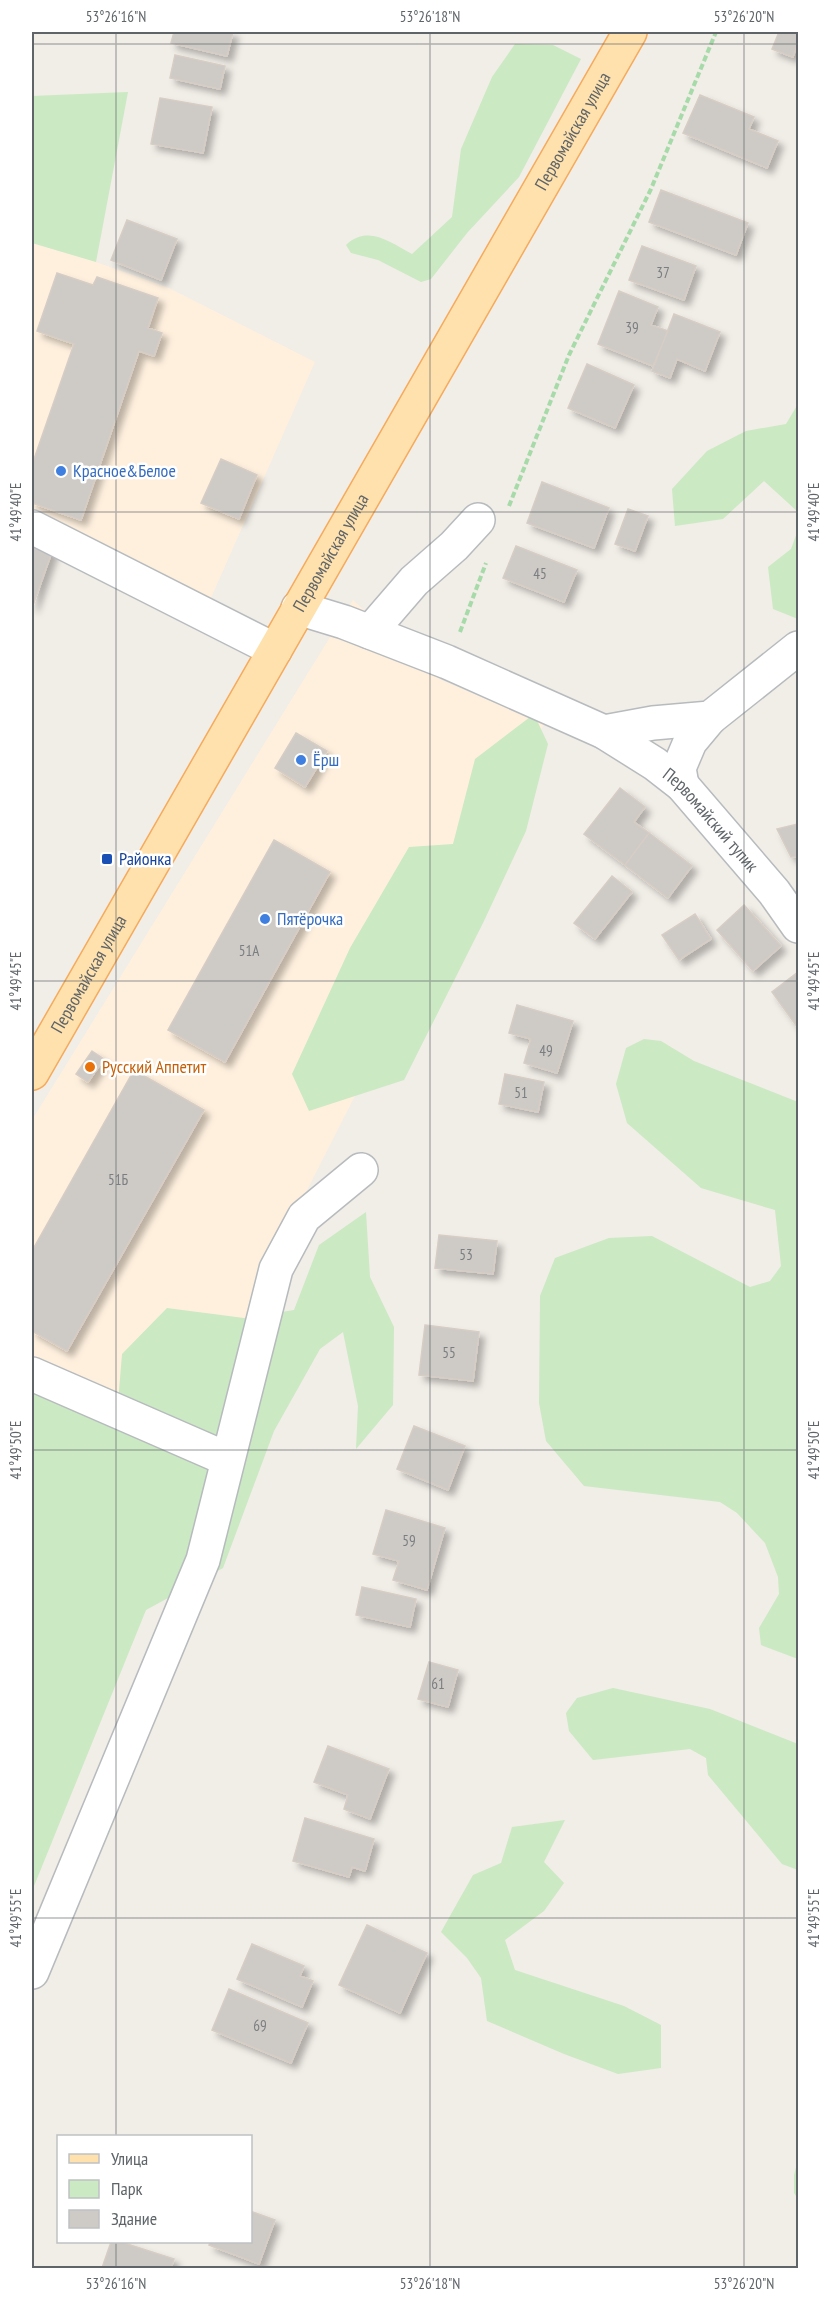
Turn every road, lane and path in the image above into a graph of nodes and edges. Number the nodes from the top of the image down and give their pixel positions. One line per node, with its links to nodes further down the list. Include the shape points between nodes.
1 (630, 32): 6 (main road, Первомайская улица)
2 (716, 32): 3 (path, via 651,189)
3 (492, 515): 7 (street, via 414,581)
4 (32, 526): 9 (street)
5 (489, 555): 10 (path)
6 (298, 608): 7 (street, Первомайский тупик); 9 (main road, Первомайская улица)
7 (370, 632): 10 (street, Первомайский тупик)
8 (798, 648): 11 (street)
9 (275, 650): 15 (main road, Первомайская улица)
10 (447, 662): 12 (street, Первомайский тупик)
11 (710, 718): 12 (street); 13 (street, via 690,742 679,768)
12 (604, 732): 13 (street, Первомайский тупик)
13 (682, 784): 14 (street, Первомайский тупик)
14 (798, 926)
15 (32, 1073)
16 (361, 1170): 18 (street, via 304,1217 276,1269)
17 (32, 1374): 18 (street)
18 (227, 1459): 19 (street, via 203,1560)
19 (32, 1972)

